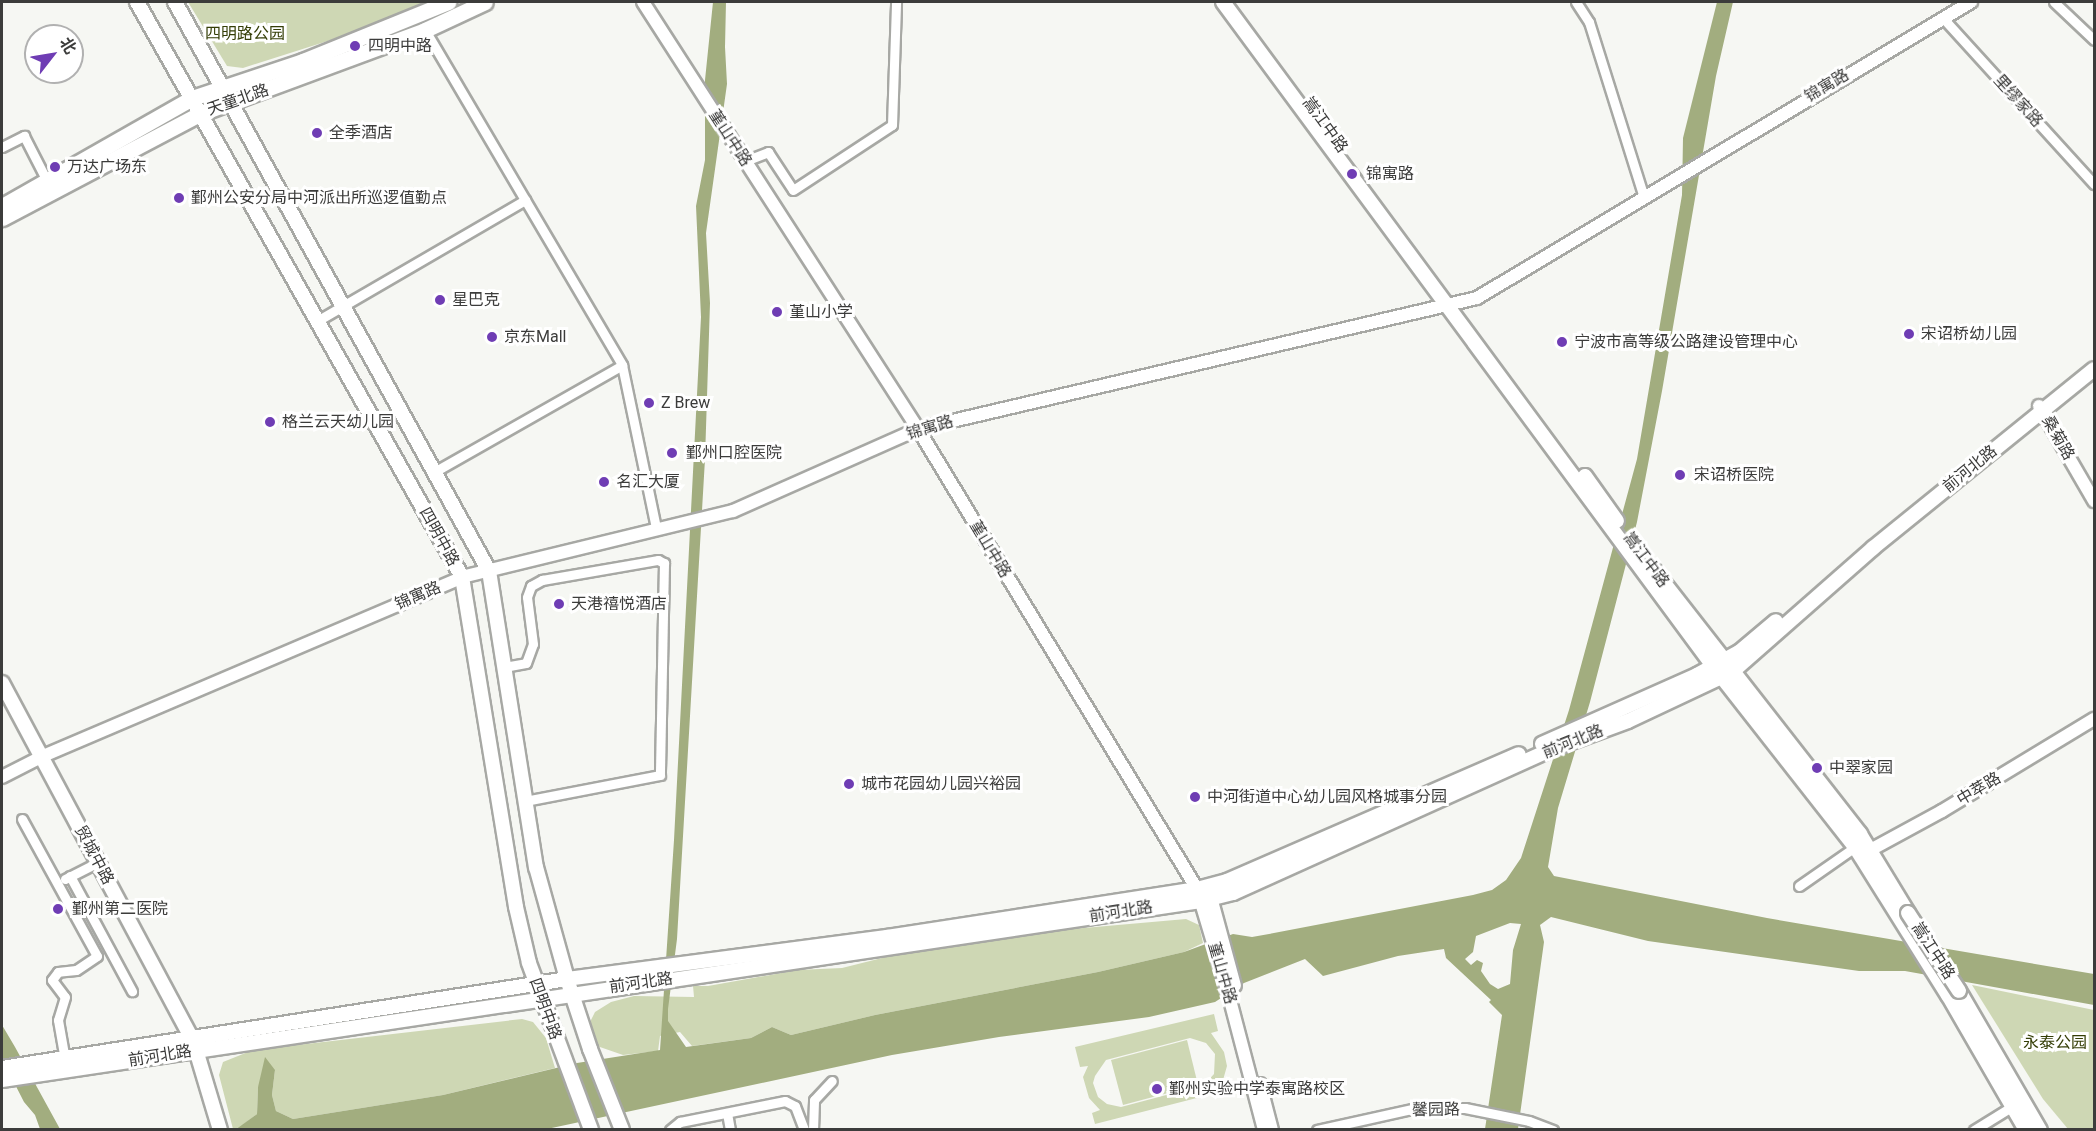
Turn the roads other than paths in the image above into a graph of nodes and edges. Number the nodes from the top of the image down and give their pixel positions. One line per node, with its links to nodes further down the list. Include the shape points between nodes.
1 (137, 2): 16 (main road, 四明中路)
2 (175, 2): 15 (main road, 四明中路)
3 (448, 2): 15 (main road, via 303,61)
4 (485, 2): 13 (main road, 天童北路)
5 (643, 2): 20 (street, 堇山中路)
6 (896, 2): 20 (street, via 892,125 793,190 768,152)
7 (1223, 2): 27 (main road, 嵩江中路)
8 (1233, 2): 27 (main road, 嵩江中路)
9 (1576, 2): 23 (street, via 1589,22)
10 (1971, 2): 12 (street, 锦寓路)
11 (2054, 2): 14 (street)
12 (1942, 17): 21 (street, 里缪家路); 23 (street, 锦寓路)
13 (424, 30): 17 (main road, 天童北路); 24 (street)
14 (2094, 40)
15 (223, 87): 16 (main road); 17 (main road, 四明中路)
16 (192, 98): 18 (main road, 四明中路); 22 (main road)
17 (232, 102): 18 (main road, 天童北路); 28 (main road, 四明中路)
18 (201, 113): 22 (main road, 天童北路); 29 (main road, 四明中路)
19 (2, 147): 22 (street, via 24,136)
20 (745, 161): 34 (street, 堇山中路)
21 (2094, 184)
22 (49, 186): 25 (main road); 26 (main road, 天童北路)
23 (1644, 196): 27 (street, 锦寓路, via 1478,298)
24 (525, 200): 28 (street); 31 (street)
25 (2, 206)
26 (2, 218)
27 (1453, 305): 34 (street, 锦寓路); 41 (main road, 嵩江中路)
28 (343, 306): 29 (street); 35 (main road, 四明中路)
29 (317, 321): 39 (main road, 四明中路)
30 (2094, 361): 33 (main road, 前河北路)
31 (622, 365): 35 (street); 37 (street)
32 (2094, 369): 33 (main road, 前河北路)
33 (2040, 409): 36 (street, 桑菊路); 41 (main road, 前河北路, via 1867,542)
34 (918, 429): 37 (street, 锦寓路, via 733,512); 53 (street, 堇山中路)
35 (434, 472): 38 (main road, 四明中路)
36 (2094, 501)
37 (657, 528): 38 (street, 锦寓路)
38 (489, 571): 39 (street, 锦寓路); 40 (main road, 四明中路)
39 (462, 577): 44 (street, 锦寓路); 59 (main road, 四明中路, via 516,907)
40 (504, 667): 46 (main road, 四明中路); 46 (street, via 526,663 533,644 527,597 531,586 542,580 658,560 664,563 660,775)
41 (1723, 669): 48 (main road, 嵩江中路); 53 (main road, 前河北路)
42 (2, 683): 44 (main road, 贸城中路)
43 (2094, 719): 48 (street, 中萃路, via 1942,811)
44 (41, 757): 45 (street, 锦寓路); 49 (main road, 贸城中路)
45 (2, 777)
46 (525, 801): 57 (main road, 四明中路, via 536,867)
47 (22, 819): 51 (street)
48 (1862, 851): 52 (street); 68 (main road, 嵩江中路, bridge, via 1954,993)
49 (98, 862): 50 (street); 62 (main road, 贸城中路)
50 (70, 876): 51 (street); 54 (street)
51 (59, 882): 55 (street)
52 (1799, 886)
53 (1204, 893): 56 (main road, 前河北路, via 886,937); 61 (street, 堇山中路)
54 (109, 951): 55 (street); 58 (street)
55 (97, 956): 63 (street, via 76,970 58,972 52,980 65,997 58,1020)
56 (645, 976): 57 (main road, 前河北路); 60 (main road, 前河北路)
57 (567, 979): 59 (main road, 前河北路); 60 (main road, 四明中路)
58 (132, 991)
59 (539, 991): 60 (main road, 前河北路); 62 (main road, 前河北路); 72 (main road, 四明中路)
60 (572, 993): 71 (main road, 四明中路)
61 (1234, 998): 77 (street, 堇山中路); 78 (street, 堇山中路)
62 (195, 1045): 63 (main road, 前河北路); 65 (main road, 前河北路); 70 (main road, 贸城中路)
63 (65, 1058): 65 (main road, 前河北路)
64 (2, 1068): 65 (main road, 前河北路)
65 (39, 1068): 66 (main road, 前河北路)
66 (2, 1080)
67 (832, 1081): 76 (street, via 814,1100)
68 (2018, 1103): 81 (street); 82 (main road, 嵩江中路); 83 (main road, 嵩江中路)
69 (727, 1113): 73 (street, via 680,1122); 74 (street); 75 (street, via 785,1101 795,1106)
70 (219, 1123)
71 (620, 1123)
72 (590, 1127)
73 (670, 1130)
74 (730, 1130)
75 (804, 1130)
76 (813, 1130)
77 (1263, 1130)
78 (1272, 1130)
79 (1317, 1130): 80 (street, 馨园路, via 1416,1108 1465,1108)
80 (1553, 1130)
81 (1974, 1130)
82 (2026, 1130)
83 (2040, 1130)

